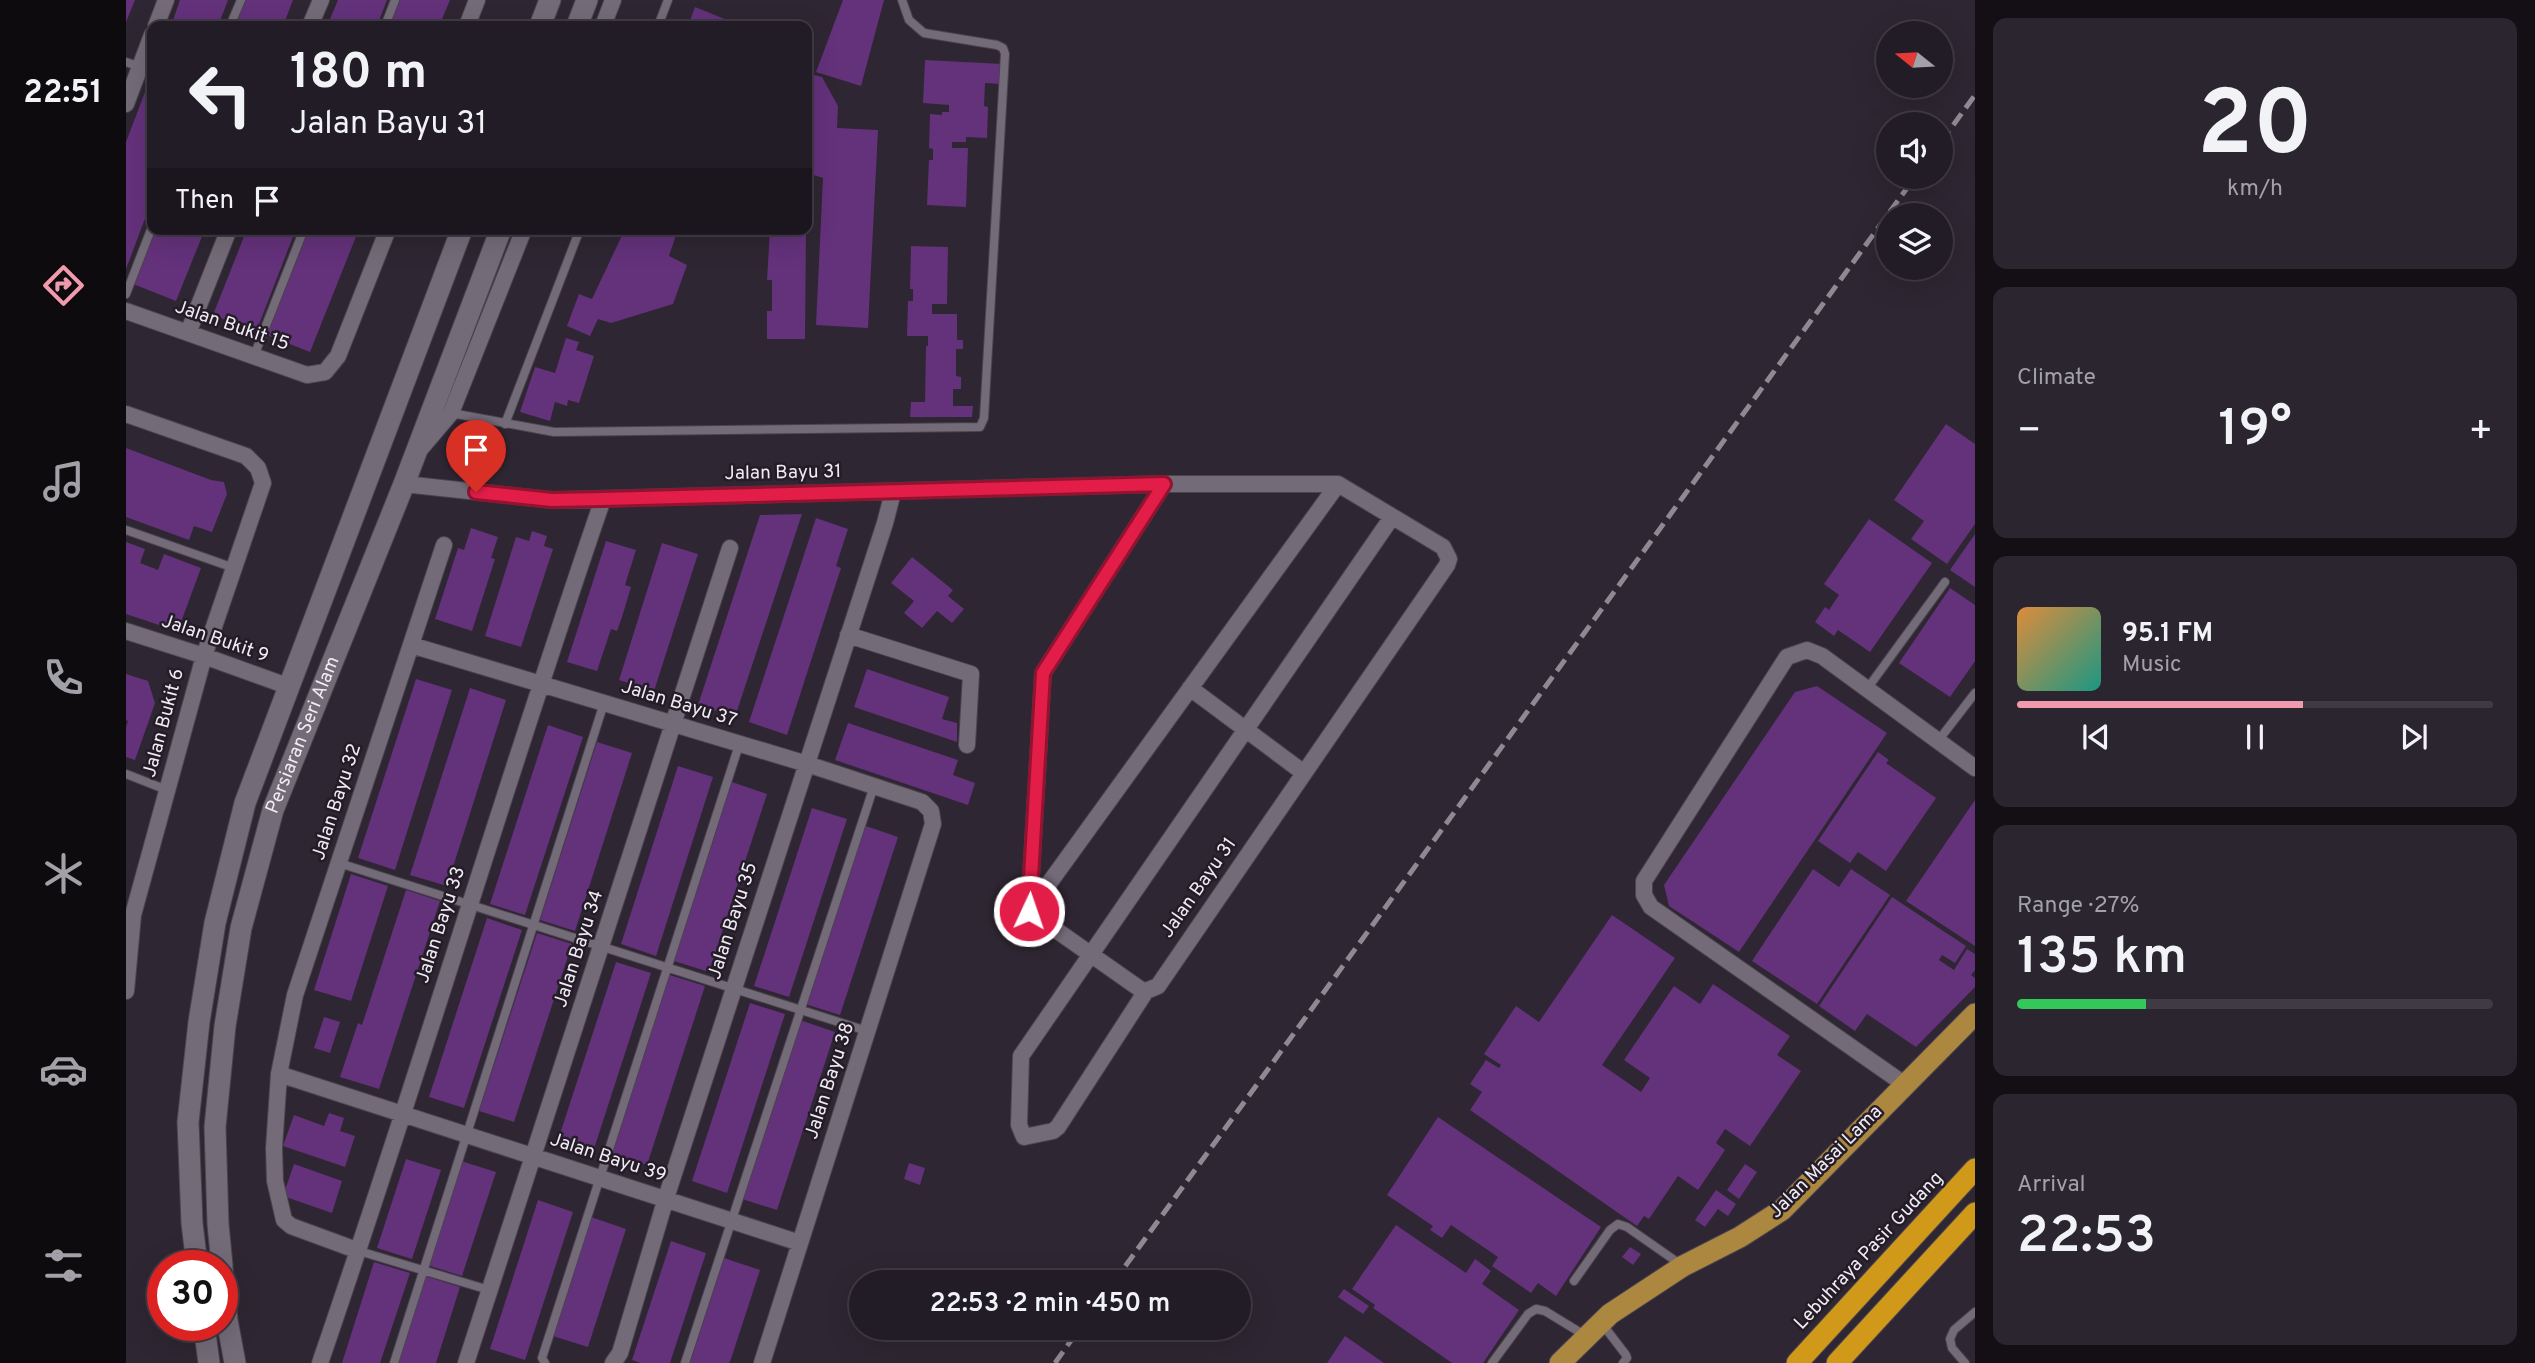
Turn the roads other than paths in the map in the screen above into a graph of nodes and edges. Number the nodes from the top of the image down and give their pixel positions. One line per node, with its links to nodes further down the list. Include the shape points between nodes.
1 (166, 0): 11 (street)
2 (241, 0): 12 (lane)
3 (321, 0): 13 (street)
4 (395, 0): 14 (lane)
5 (477, 0): 15 (street)
6 (550, 0): 16 (main road)
7 (587, 0): 17 (main road)
8 (613, 0): 18 (street)
9 (668, 0): 19 (lane)
10 (902, 0): 37 (lane, via 909,20 924,33 997,45 1005,54 985,418 980,427 554,432)
11 (158, 21)
12 (232, 21)
13 (312, 21)
14 (387, 21)
15 (469, 21)
16 (542, 21)
17 (579, 21)
18 (605, 21)
19 (660, 21)
20 (147, 47): 21 (street)
21 (139, 67): 22 (street)
22 (126, 104)
23 (149, 235): 31 (lane)
24 (227, 235): 33 (street)
25 (302, 235): 34 (lane)
26 (386, 235): 34 (street, Jalan Bukit 15, via 338,356 325,372 307,375)
27 (461, 235): 55 (main road, Persiaran Seri Alam)
28 (498, 235): 38 (main road, Persiaran Seri Alam)
29 (522, 235): 36 (street)
30 (578, 235): 37 (lane)
31 (126, 294)
32 (126, 311): 33 (street, Jalan Bukit 15)
33 (188, 333): 34 (street, Jalan Bukit 15)
34 (254, 356)
35 (126, 414): 48 (street, Jalan Bukit 6, via 246,456 258,468 263,483)
36 (451, 414): 37 (lane); 38 (street)
37 (505, 424)
38 (416, 454): 39 (main road, Persiaran Seri Alam)
39 (404, 484): 43 (street, Jalan Bayu 31, via 542,499); 98 (main road, Persiaran Seri Alam, via 273,810 241,928 215,1127)
40 (1164, 484): 41 (street, Jalan Bayu 31); 42 (street, Jalan Bayu 31); 74 (street, via 1043,673)
41 (1338, 484): 44 (street, Jalan Bayu 31); 56 (street)
42 (893, 492): 43 (street, Jalan Bayu 31); 51 (street, Jalan Bayu 35)
43 (603, 499): 54 (street, Jalan Bayu 33)
44 (1392, 517): 61 (street); 67 (street, Jalan Bayu 31, via 1443,547 1449,559)
45 (126, 530): 48 (lane)
46 (444, 545): 52 (street, Jalan Bayu 32)
47 (730, 548): 60 (street, Jalan Bayu 34)
48 (234, 568): 53 (street, Jalan Bukit 6)
49 (1945, 582): 57 (lane)
50 (126, 631): 53 (street, Jalan Bukit 9)
51 (848, 635): 64 (street, via 971,674); 65 (street, Jalan Bayu 35)
52 (411, 645): 54 (street, Jalan Bayu 37); 72 (street, Jalan Bayu 32)
53 (204, 656): 55 (street, Jalan Bukit 9); 70 (street, Jalan Bukit 6)
54 (540, 683): 59 (street, Jalan Bayu 37); 73 (street, Jalan Bayu 33)
55 (290, 687): 97 (main road, Persiaran Seri Alam, via 245,803 215,923 188,1122)
56 (1190, 688): 61 (street); 74 (street)
57 (1867, 690): 62 (street); 87 (street, via 1822,656 1807,650 1787,657 1644,881 1644,895 1651,907)
58 (1975, 693): 62 (lane)
59 (604, 704): 60 (street, Jalan Bayu 37); 76 (lane)
60 (674, 725): 63 (street, Jalan Bayu 37); 77 (street, Jalan Bayu 34)
61 (1247, 728): 67 (street); 78 (street)
62 (1938, 741): 66 (street)
63 (739, 745): 65 (street, Jalan Bayu 37); 79 (lane)
64 (967, 745)
65 (807, 764): 69 (street, Jalan Bayu 37); 80 (street, Jalan Bayu 35)
66 (1975, 768)
67 (1304, 773): 82 (street, Jalan Bayu 31, via 1158,986)
68 (126, 774): 70 (lane)
69 (874, 786): 71 (street, Jalan Bayu 37, via 922,802); 83 (lane)
70 (167, 790): 75 (street, Jalan Bukit 6)
71 (931, 811): 85 (street, Jalan Bayu 38, via 933,824)
72 (339, 863): 73 (lane); 86 (street, Jalan Bayu 32, via 295,995)
73 (470, 905): 76 (lane); 88 (street, Jalan Bayu 33)
74 (1029, 911): 78 (street)
75 (130, 912): 81 (street, Jalan Bukit 6)
76 (535, 925): 77 (lane); 89 (lane)
77 (602, 947): 79 (lane); 90 (street, Jalan Bayu 34)
78 (1091, 955): 82 (street); 82 (street, Jalan Bayu 31, via 1021,1056 1019,1125 1024,1137 1058,1127)
79 (667, 968): 80 (lane); 92 (lane)
80 (734, 989): 83 (lane); 93 (street, Jalan Bayu 35)
81 (126, 990)
82 (1146, 991)
83 (802, 1010): 85 (lane); 95 (lane)
84 (1975, 1014): 87 (main road, Jalan Masai Lama)
85 (867, 1031): 96 (street, Jalan Bayu 38)
86 (279, 1074): 88 (street, Jalan Bayu 39); 99 (street, Jalan Bayu 32, via 275,1181 284,1220)
87 (1904, 1084): 100 (main road, Jalan Masai Lama, via 1782,1210)
88 (403, 1113): 89 (street, Jalan Bayu 39); 99 (street, Jalan Bayu 33)
89 (468, 1135): 90 (street, Jalan Bayu 39); 101 (lane)
90 (533, 1156): 92 (street, Jalan Bayu 39); 103 (street, Jalan Bayu 34)
91 (1975, 1169): 120 (highway, Lebuhraya Pasir Gudang)
92 (600, 1177): 93 (street, Jalan Bayu 39); 113 (lane, via 542,1358)
93 (666, 1198): 95 (street, Jalan Bayu 39); 114 (street, Jalan Bayu 35, via 620,1353)
94 (1975, 1213): 121 (highway)
95 (733, 1220): 96 (street, Jalan Bayu 39); 115 (lane)
96 (800, 1243): 116 (street, Jalan Bayu 38)
97 (195, 1250)
98 (221, 1250)
99 (359, 1251): 101 (lane); 110 (street, Jalan Bayu 33)
100 (1683, 1266): 102 (lane, via 1618,1224); 105 (main road, Jalan Masai Lama)
101 (424, 1270): 103 (lane); 111 (lane)
102 (1574, 1281)
103 (489, 1290): 112 (street, Jalan Bayu 34)
104 (1975, 1312): 122 (lane, via 1950,1339)
105 (1593, 1329): 117 (lane, via 1536,1309); 118 (main road, Jalan Masai Lama); 119 (lane, via 1626,1355)
106 (206, 1341): 108 (main road)
107 (231, 1341): 109 (main road, Persiaran Seri Alam)
108 (209, 1363)
109 (235, 1363)
110 (320, 1363)
111 (394, 1363)
112 (466, 1363)
113 (545, 1363)
114 (613, 1363)
115 (685, 1363)
116 (762, 1363)
117 (1492, 1363)
118 (1560, 1363)
119 (1623, 1363)
120 (1797, 1363)
121 (1837, 1363)
122 (1965, 1363)

